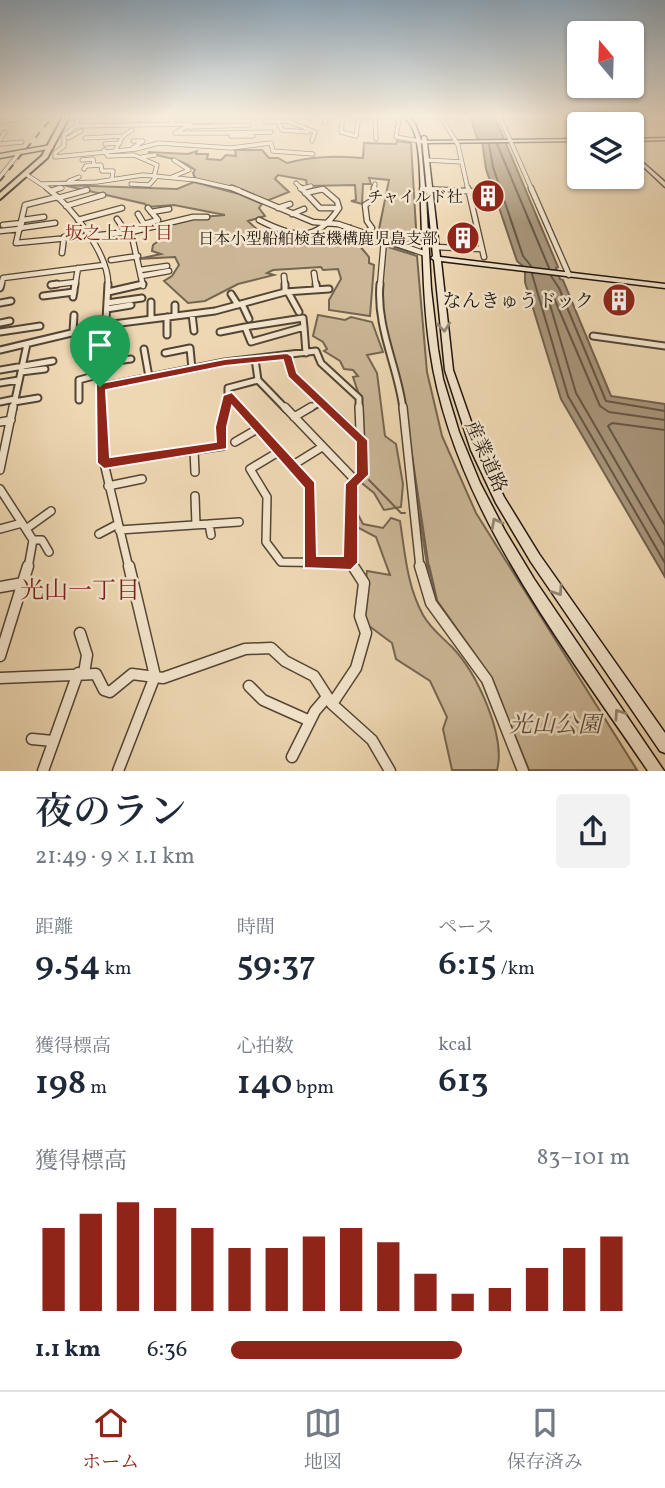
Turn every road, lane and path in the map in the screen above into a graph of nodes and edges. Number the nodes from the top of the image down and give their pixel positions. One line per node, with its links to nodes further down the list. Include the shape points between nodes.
1 (26, 151): 11 (main road)
2 (48, 151): 29 (highway)
3 (57, 151): 14 (street, via 55,157)
4 (97, 151): 14 (street)
5 (105, 151): 17 (street, via 108,156 133,155)
6 (273, 151): 12 (street)
7 (423, 151): 42 (main road, 産業道路)
8 (424, 151): 19 (main road, 産業道路)
9 (459, 151): 21 (street)
10 (511, 151): 101 (street)
11 (20, 152): 16 (main road); 28 (street)
12 (299, 153): 13 (street)
13 (313, 154)
14 (69, 155): 24 (street, via 93,159)
15 (155, 155): 17 (street)
16 (0, 156)
17 (137, 159): 20 (street)
18 (174, 160): 32 (street, via 189,170)
19 (426, 160): 21 (street); 42 (main road, 産業道路)
20 (151, 162): 23 (street); 30 (street, via 157,165)
21 (462, 162): 45 (street)
22 (114, 163): 27 (street)
23 (142, 164)
24 (94, 165): 26 (street); 27 (street, via 102,165 102,172)
25 (644, 165): 39 (main road)
26 (84, 169)
27 (110, 170): 33 (street)
28 (1, 174)
29 (27, 175): 36 (street); 50 (highway)
30 (156, 176): 32 (street); 33 (street); 37 (street, via 149,185)
31 (79, 177): 34 (street)
32 (170, 178): 56 (street, via 239,190)
33 (112, 179): 34 (street)
34 (69, 181): 36 (street)
35 (296, 183): 44 (street)
36 (42, 184): 43 (street)
37 (131, 184)
38 (375, 184): 80 (street, via 373,200 365,205 372,228)
39 (665, 185)
40 (311, 186): 44 (street)
41 (62, 188): 43 (street)
42 (426, 189): 45 (street); 88 (main road, 産業道路); 91 (main road, 産業道路)
43 (51, 191): 51 (street)
44 (303, 191): 57 (street, via 320,208); 57 (street, via 323,189)
45 (468, 191): 46 (street); 89 (street)
46 (488, 191)
47 (25, 194): 53 (street)
48 (103, 195): 49 (street)
49 (91, 196): 51 (street); 54 (street)
50 (0, 197)
51 (58, 198): 53 (street); 54 (street)
52 (290, 204): 56 (street)
53 (25, 205): 71 (street)
54 (66, 206): 66 (street)
55 (122, 208): 66 (street)
56 (278, 208): 61 (street)
57 (339, 208): 68 (street)
58 (169, 209): 69 (street, via 150,210 158,220)
59 (304, 209): 61 (street)
60 (138, 214): 69 (street)
61 (291, 214): 64 (street); 68 (street)
62 (44, 217): 71 (street)
63 (207, 217): 74 (street)
64 (281, 217)
65 (117, 219): 77 (street)
66 (78, 220): 78 (street)
67 (259, 220): 79 (street, via 283,233)
68 (331, 222): 73 (street); 79 (street)
69 (144, 223): 74 (street)
70 (4, 225): 71 (street)
71 (21, 225): 75 (street); 84 (street, via 56,225); 85 (street)
72 (102, 225): 76 (street)
73 (349, 228): 80 (street); 82 (street)
74 (147, 229): 77 (street)
75 (0, 231)
76 (105, 232): 77 (street); 78 (street)
77 (128, 232): 92 (street)
78 (89, 234): 81 (street); 96 (street)
79 (316, 234): 86 (street)
80 (364, 234): 87 (street)
81 (67, 236): 84 (street); 90 (street)
82 (343, 236)
83 (34, 237): 85 (street)
84 (55, 238): 85 (street)
85 (16, 240)
86 (316, 241)
87 (383, 242): 91 (street); 217 (street, via 382,326 401,391 421,577 431,603 487,680)
88 (435, 247): 89 (street); 94 (main road, 産業道路)
89 (482, 249): 93 (street)
90 (62, 253)
91 (426, 254): 94 (main road); 218 (main road, 産業道路, one-way to 91, via 525,573 471,473 439,378)
92 (138, 256): 95 (street); 99 (street)
93 (484, 257)
94 (437, 259): 101 (main road); 212 (main road, 産業道路, one-way to 212, via 449,370 484,470 536,558)
95 (111, 260)
96 (104, 265): 97 (street); 111 (street)
97 (78, 268): 102 (street); 104 (street)
98 (168, 269): 99 (street)
99 (141, 273): 111 (street, via 143,286)
100 (314, 273): 110 (street)
101 (566, 274): 107 (main road)
102 (24, 275): 105 (street); 108 (street, via 3,278)
103 (284, 276): 112 (street)
104 (76, 282): 106 (street); 114 (street, via 74,294)
105 (23, 285)
106 (51, 285)
107 (665, 286)
108 (0, 288)
109 (330, 289): 110 (street)
110 (317, 290): 112 (street)
111 (108, 292): 122 (street)
112 (287, 292): 119 (street); 123 (street)
113 (231, 294): 119 (street)
114 (43, 296)
115 (142, 298): 122 (street)
116 (11, 301): 118 (street)
117 (150, 302): 128 (street)
118 (0, 303)
119 (240, 304): 125 (street); 129 (street)
120 (131, 305): 122 (street)
121 (175, 305): 126 (street)
122 (107, 306): 132 (street)
123 (299, 312)
124 (74, 314): 138 (street)
125 (192, 314): 126 (street); 136 (street)
126 (175, 316): 127 (street)
127 (167, 317): 128 (street); 140 (street)
128 (151, 319): 132 (street)
129 (249, 319)
130 (10, 321): 131 (street)
131 (0, 323)
132 (105, 325): 138 (street); 152 (street)
133 (40, 326): 137 (street)
134 (245, 327): 135 (street, via 303,318); 135 (street, via 251,342); 139 (street)
135 (304, 327): 147 (street)
136 (194, 331)
137 (0, 332)
138 (73, 332): 142 (street)
139 (220, 332)
140 (167, 335)
141 (593, 336): 143 (street)
142 (27, 344): 145 (street); 156 (street)
143 (665, 345)
144 (144, 349): 158 (street)
145 (0, 350)
146 (165, 353): 154 (street, via 190,348)
147 (306, 353): 148 (street); 172 (street, via 316,351 321,363 359,398)
148 (287, 356): 150 (street); 167 (street, via 292,375)
149 (131, 359): 152 (street)
150 (255, 359): 154 (street); 159 (street)
151 (53, 361): 156 (street)
152 (101, 363): 157 (street)
153 (45, 369): 156 (street)
154 (192, 369): 158 (street)
155 (0, 370): 156 (street)
156 (21, 372): 160 (street); 165 (street)
157 (101, 374): 161 (street); 164 (street, via 79,380)
158 (149, 377): 161 (street)
159 (258, 380): 162 (street, via 228,388); 168 (street)
160 (0, 383)
161 (100, 387): 177 (street)
162 (228, 395): 171 (street); 175 (street, via 221,427 223,446)
163 (38, 398): 165 (street)
164 (79, 400)
165 (15, 401): 166 (street); 169 (street)
166 (0, 402)
167 (321, 402): 168 (street); 172 (street)
168 (295, 417): 174 (street)
169 (10, 420): 170 (street); 179 (street)
170 (0, 422)
171 (259, 428): 173 (street); 176 (street)
172 (362, 440): 182 (street, via 362,475)
173 (235, 442)
174 (322, 447): 178 (street); 182 (street)
175 (194, 450): 177 (street); 180 (street)
176 (280, 451): 178 (street); 197 (street, via 250,470 267,497 266,542 281,562)
177 (104, 463): 183 (street)
178 (293, 465): 197 (street, via 313,493)
179 (0, 470)
180 (195, 472)
181 (142, 479): 183 (street)
182 (354, 479): 198 (street)
183 (108, 486): 191 (street)
184 (0, 489): 190 (street)
185 (195, 496): 189 (street)
186 (51, 511): 190 (street)
187 (239, 522): 188 (street)
188 (209, 524): 189 (street); 194 (street)
189 (196, 525): 191 (street)
190 (24, 526): 192 (street); 195 (street)
191 (119, 527): 193 (street); 205 (street)
192 (0, 529)
193 (99, 534)
194 (211, 535)
195 (33, 540): 196 (street, via 42,540); 199 (street)
196 (49, 552)
197 (309, 563): 198 (street)
198 (351, 563): 208 (street, via 364,583 360,616 366,634 356,668)
199 (23, 583): 200 (street); 201 (street)
200 (0, 587)
201 (4, 629): 203 (street)
202 (80, 634): 204 (street, via 87,655)
203 (0, 656)
204 (81, 673): 205 (street, via 96,674 104,690 110,692 132,674); 206 (street); 211 (street)
205 (155, 676): 208 (street, via 163,678 245,649 271,648 314,676); 215 (street)
206 (0, 678)
207 (249, 686): 209 (street, via 263,700)
208 (329, 701): 209 (street); 216 (street, via 372,740)
209 (310, 721): 213 (street)
210 (32, 740): 211 (street)
211 (53, 741): 214 (street)
212 (665, 746)
213 (292, 757)
214 (43, 771)
215 (118, 771)
216 (390, 771)
217 (523, 771)
218 (657, 771)

